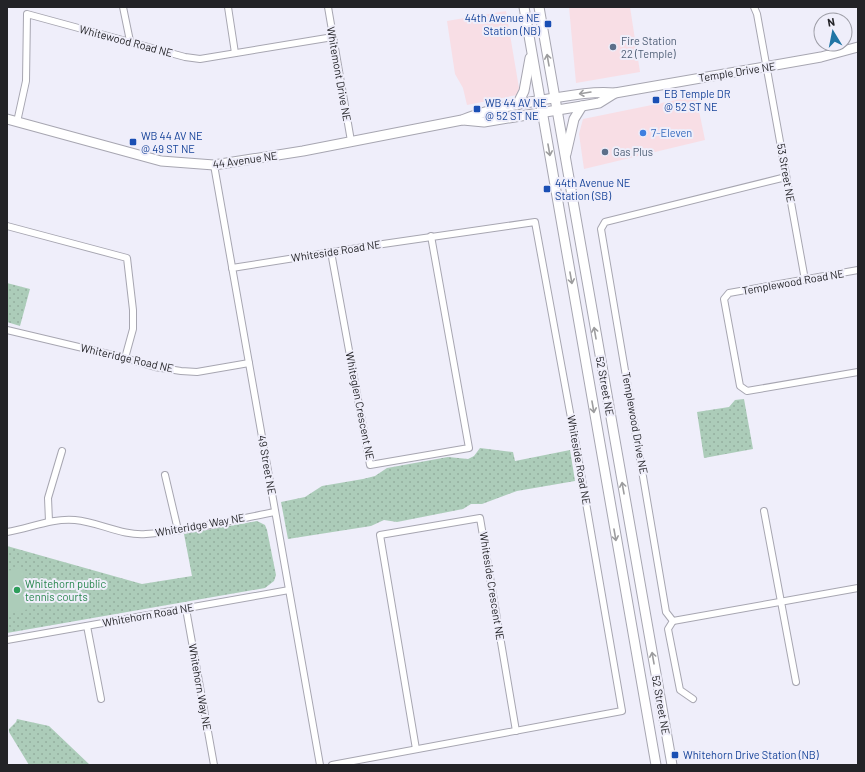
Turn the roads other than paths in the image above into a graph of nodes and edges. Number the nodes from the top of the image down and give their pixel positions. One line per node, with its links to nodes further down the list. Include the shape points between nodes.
1 (25, 7): 8 (street)
2 (123, 7): 10 (street)
3 (228, 7): 13 (street)
4 (328, 7): 9 (street, Whitemont Drive NE)
5 (524, 7): 12 (main road, 52 Street NE)
6 (539, 7): 16 (main road, 52 Street NE, one-way to 6)
7 (754, 7): 14 (street, 53 Street NE)
8 (27, 14): 10 (street, Whitewood Road NE); 24 (street, via 26,81)
9 (333, 37): 13 (street, Whitewood Road NE); 25 (street, Whitemont Drive NE)
10 (130, 41): 13 (street, Whitewood Road NE, via 200,59)
11 (858, 47): 14 (main road, Temple Drive NE)
12 (531, 50): 17 (main road, 52 Street NE); 18 (main road, via 524,91)
13 (235, 53)
14 (768, 67): 15 (main road, Temple Drive NE); 28 (street, 53 Street NE)
15 (615, 93): 16 (main road, Temple Drive NE, one-way to 16, via 596,91); 19 (main road, Temple Drive NE, via 599,103)
16 (554, 98): 17 (main road, 44 Avenue NE); 20 (main road, 52 Street NE)
17 (540, 101): 18 (main road, 44 Avenue NE); 21 (main road, 52 Street NE)
18 (517, 105): 23 (main road, 44 Avenue NE, via 483,111)
19 (582, 106): 20 (main road, Temple Drive NE); 26 (main road, via 574,120)
20 (556, 110): 21 (main road, Temple Drive NE); 26 (main road, 52 Street NE)
21 (542, 112): 23 (main road, 44 Avenue NE, via 484,122); 61 (main road, 52 Street NE, one-way to 61)
22 (7, 119): 24 (main road, 44 Avenue NE)
23 (462, 120): 25 (main road, 44 Avenue NE)
24 (17, 122): 27 (main road, 44 Avenue NE, via 161,161)
25 (351, 141): 27 (main road, 44 Avenue NE)
26 (565, 159): 62 (main road, 52 Street NE, one-way to 26)
27 (214, 165): 32 (street, 49 Street NE)
28 (786, 176): 34 (street, 53 Street NE); 50 (street, Templewood Drive NE, via 605,222 601,229 666,612)
29 (7, 226): 36 (street, via 127,258 134,310 133,329)
30 (431, 236): 31 (street, Whiteside Road NE); 31 (street, Whiteglen Crescent NE, via 469,448 370,465); 56 (street, Whiteside Road NE, via 535,222 620,694 622,711)
31 (331, 252): 32 (street, Whiteside Road NE)
32 (232, 268): 37 (street, 49 Street NE)
33 (858, 270): 34 (street, Templewood Road NE)
34 (805, 280): 38 (street, Templewood Road NE, via 729,293 724,299 740,386 747,391)
35 (7, 330): 36 (street, Whiteridge Road NE)
36 (125, 358): 37 (street, Whiteridge Road NE, via 155,367 197,372)
37 (249, 363): 42 (street, 49 Street NE)
38 (858, 372)
39 (62, 451): 43 (street, via 48,498)
40 (165, 475): 44 (street)
41 (764, 511): 48 (street)
42 (275, 512): 44 (street, Whiteridge Way NE); 47 (street, 49 Street NE)
43 (49, 521): 44 (street, Whiteridge Way NE, via 78,520 129,533); 45 (street, Whiteridge Way NE)
44 (178, 530)
45 (7, 532)
46 (858, 588): 48 (street)
47 (289, 590): 49 (street, Whitehorn Road NE); 59 (street, 49 Street NE)
48 (781, 602): 50 (street); 53 (street)
49 (186, 609): 51 (street, Whitehorn Road NE); 58 (street, Whitehorn Way NE)
50 (673, 621): 55 (street, via 668,629 680,690)
51 (87, 626): 52 (street, Whitehorn Road NE); 54 (street)
52 (7, 640)
53 (796, 682)
54 (101, 699)
55 (694, 699)
56 (516, 731): 57 (street, Whiteside Road NE); 57 (street, Whiteside Crescent NE, via 480,518 380,536)
57 (416, 749): 60 (street, Whiteside Road NE)
58 (214, 765)
59 (320, 765)
60 (332, 765)
61 (656, 765)
62 (672, 765)

